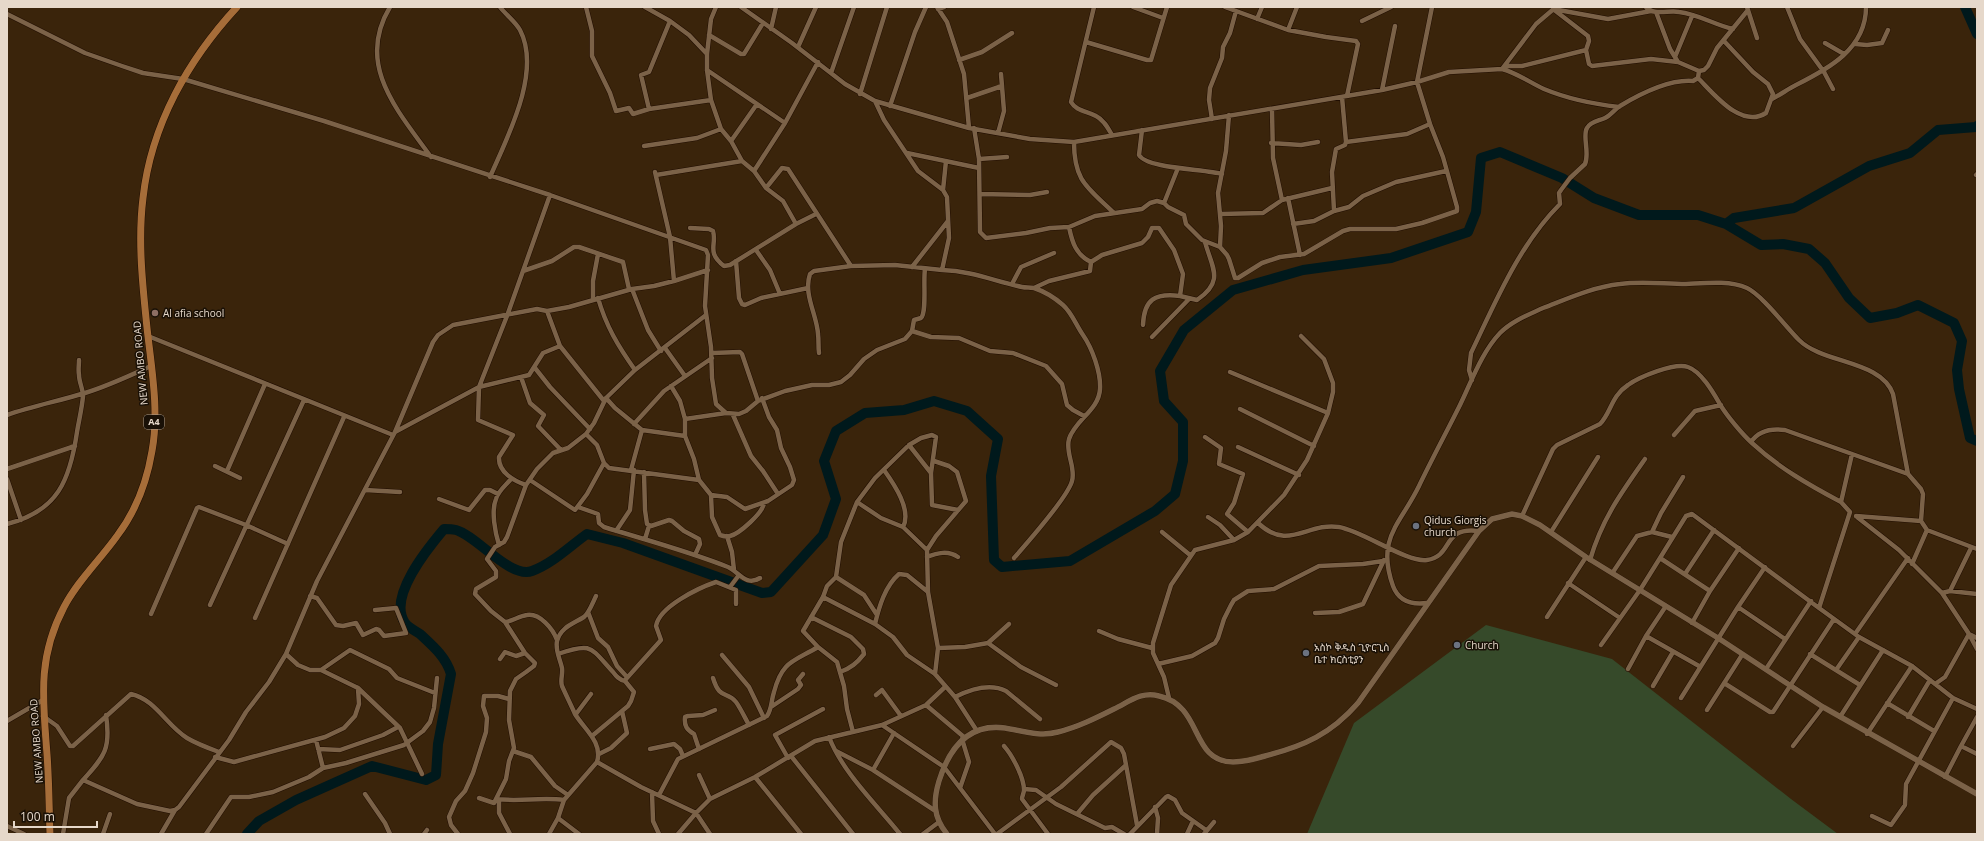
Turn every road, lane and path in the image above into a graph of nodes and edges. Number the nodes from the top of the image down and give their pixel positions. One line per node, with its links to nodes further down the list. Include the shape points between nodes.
1 (237, 7): 65 (main road, NEW AMBO ROAD / A4, via 202,49)
2 (390, 7): 98 (street, via 378,34 376,57 382,83 401,116)
3 (500, 7): 108 (street, via 520,30 526,51 526,70 524,91 514,122)
4 (586, 7): 80 (street, via 592,30 592,56 610,93 615,110 629,108 633,114)
5 (645, 7): 37 (street)
6 (716, 7): 46 (street)
7 (741, 7): 39 (street)
8 (776, 7): 41 (street)
9 (816, 7): 52 (street)
10 (854, 7): 63 (street)
11 (881, 7): 25 (street)
12 (926, 7): 78 (street, via 914,32)
13 (944, 7): 26 (street)
14 (1094, 7): 49 (street)
15 (1133, 7): 35 (street)
16 (1167, 7): 35 (street)
17 (1225, 7): 30 (street)
18 (1262, 7): 36 (street)
19 (1297, 7): 43 (street)
20 (1391, 7): 38 (street)
21 (1432, 7): 67 (street)
22 (1646, 7): 31 (street)
23 (1787, 7): 62 (street, via 1800,39)
24 (1866, 7): 51 (street, via 1864,22)
25 (887, 8): 71 (street)
26 (938, 8): 57 (street, via 947,22)
27 (1555, 8): 31 (street, via 1608,19); 53 (street, via 1588,36); 59 (street, via 1536,24)
28 (1680, 9): 32 (street); 34 (street)
29 (1747, 9): 42 (street); 47 (street)
30 (1236, 11): 36 (street); 83 (street, via 1210,88)
31 (1650, 11): 32 (street)
32 (1656, 12): 56 (street)
33 (7, 14): 65 (street, via 86,53 143,73)
34 (1692, 16): 42 (street); 56 (street)
35 (1163, 18): 49 (street, via 1151,60)
36 (1258, 19): 43 (street)
37 (670, 21): 54 (street, via 689,35); 80 (street, via 648,72 641,75)
38 (1362, 21)
39 (763, 23): 41 (street); 46 (street, via 744,54)
40 (1395, 26): 70 (street)
41 (771, 29): 52 (street)
42 (1733, 29): 48 (street)
43 (1288, 30): 72 (street, via 1356,41 1358,44)
44 (1888, 30): 51 (street, via 1882,43)
45 (1012, 33): 57 (street, via 982,52)
46 (709, 35): 54 (street)
47 (1757, 38)
48 (1724, 41): 61 (street, via 1717,48 1708,66); 74 (street, via 1768,84 1773,94)
49 (1086, 42): 90 (street, via 1071,102 1077,108 1097,116 1106,124)
50 (1825, 43): 55 (street)
51 (1855, 44): 55 (street)
52 (798, 48): 58 (street)
53 (1586, 50): 56 (street, via 1589,64 1592,66 1651,59); 59 (street)
54 (706, 54): 60 (street)
55 (1844, 54): 62 (street)
56 (1676, 59): 61 (street)
57 (958, 60): 73 (street, via 964,74)
58 (818, 62): 63 (street); 84 (street)
59 (1504, 68): 67 (street, via 1461,70); 79 (street, via 1544,88 1576,100)
60 (707, 70): 75 (street); 77 (street)
61 (1699, 71): 66 (street)
62 (1824, 72): 69 (street); 74 (street)
63 (831, 73): 71 (street)
64 (1001, 74): 68 (street)
65 (183, 78): 98 (street); 155 (main road, NEW AMBO ROAD / A4, via 160,127 142,199 140,246)
66 (1698, 78): 74 (street, via 1724,105 1751,117 1757,118 1766,113); 79 (street, via 1651,89)
67 (1417, 82): 70 (street); 85 (street)
68 (1002, 86): 73 (street); 89 (street, via 1004,111)
69 (1833, 89)
70 (1382, 90): 72 (street)
71 (860, 94): 76 (street)
72 (1345, 97): 81 (street); 94 (street)
73 (967, 98): 86 (street)
74 (1772, 99)
75 (711, 100): 80 (street); 87 (street)
76 (874, 101): 78 (street); 97 (street)
77 (757, 104): 84 (street); 91 (street)
78 (890, 106): 86 (street)
79 (1619, 107): 169 (street, via 1585,130 1585,164 1562,188 1559,193 1560,204 1521,253 1469,360)
80 (648, 109)
81 (1272, 109): 82 (street); 95 (street)
82 (1229, 115): 83 (street); 107 (street)
83 (1212, 119): 88 (street)
84 (785, 123): 105 (street)
85 (1430, 124): 94 (street, via 1407,134); 106 (street)
86 (972, 128): 89 (street); 100 (street)
87 (721, 129): 91 (street); 96 (street, via 697,138)
88 (1142, 130): 90 (street); 104 (street, via 1140,157)
89 (998, 133): 92 (street, via 1030,139)
90 (1112, 135): 92 (street)
91 (731, 141): 101 (street)
92 (1074, 142): 118 (street, via 1074,160 1080,177 1089,191)
93 (1318, 142): 95 (street, via 1301,146)
94 (1346, 142): 110 (street, via 1336,149)
95 (1272, 143): 115 (street, via 1273,158)
96 (644, 146)
97 (907, 153): 102 (street); 111 (street, via 918,171)
98 (431, 157): 108 (street)
99 (1006, 157): 100 (street)
100 (979, 159): 103 (street)
101 (742, 161): 105 (street); 126 (street, via 656,174)
102 (946, 161): 103 (street); 111 (street)
103 (979, 168): 113 (street)
104 (1178, 168): 107 (street, via 1209,170); 116 (street)
105 (754, 171): 109 (street)
106 (1446, 171): 117 (street, via 1396,182 1364,196 1349,207); 132 (street, via 1456,211 1396,229 1350,229 1332,236)
107 (1222, 174): 120 (street, via 1218,193)
108 (490, 177): 114 (street)
109 (766, 188): 119 (street, via 782,168 785,168); 122 (street, via 782,201)
110 (1332, 188): 115 (street); 117 (street, via 1335,197)
111 (943, 190): 121 (street, via 947,197)
112 (1047, 192): 113 (street, via 1030,195)
113 (980, 194): 124 (street, via 980,232 986,238)
114 (550, 195): 126 (street); 140 (street)
115 (1285, 199): 120 (street, via 1263,213); 123 (street)
116 (1164, 203): 118 (street, via 1157,201 1142,209); 127 (street, via 1184,215 1186,224)
117 (1334, 211): 123 (street, via 1314,220)
118 (1113, 212): 124 (street, via 1095,216)
119 (816, 214): 122 (street); 135 (street)
120 (1220, 214): 128 (street)
121 (948, 221): 136 (street); 139 (street, via 949,238)
122 (796, 224): 129 (street)
123 (1293, 224): 132 (street)
124 (1069, 227): 134 (street, via 1072,242 1079,254)
125 (690, 228): 133 (street, via 709,228 713,231 712,248 718,261 724,266)
126 (670, 237): 138 (street, via 706,250); 141 (street)
127 (1205, 242): 128 (street); 149 (street, via 1215,270 1215,278 1204,296 1197,300)
128 (1220, 247): 132 (street, via 1230,259 1236,278 1242,277 1262,263 1280,257)
129 (756, 250): 133 (street); 146 (street, via 770,270)
130 (598, 254): 140 (street, via 574,247 552,261); 145 (street, via 623,262); 148 (street, via 593,281)
131 (1054, 254): 142 (street, via 1021,266)
132 (1300, 255)
133 (736, 261): 146 (street, via 739,298 742,304)
134 (1091, 262): 144 (street, via 1090,271 1049,281); 147 (street, via 1142,243 1152,228 1159,228 1174,250 1183,274)
135 (851, 266): 136 (street); 143 (street, via 814,271 810,274)
136 (912, 267): 137 (street)
137 (925, 269): 139 (street); 154 (street, via 924,313 921,318 914,320)
138 (708, 270): 141 (street); 151 (street)
139 (942, 270): 142 (street, via 962,271)
140 (523, 271): 152 (street)
141 (674, 281): 145 (street)
142 (1012, 284): 144 (street)
143 (808, 288): 146 (street); 160 (street, via 818,333)
144 (1034, 288): 183 (street, via 1053,298 1070,313 1090,345 1100,388 1092,409)
145 (630, 289): 148 (street); 159 (street, via 648,330)
146 (780, 294)
147 (1180, 296): 149 (street); 153 (street, via 1161,296 1150,302 1145,307)
148 (595, 298): 150 (street); 165 (street, via 616,343)
149 (1189, 299): 157 (street)
150 (547, 311): 152 (street, via 537,309); 158 (street)
151 (706, 315): 159 (street); 161 (street)
152 (507, 316): 172 (street); 189 (street, via 453,325 438,335)
153 (1143, 325)
154 (912, 331): 176 (street, via 905,339 877,350 864,359 841,382 812,385); 183 (street, via 931,337 958,338 990,351 1013,354 1046,366 1062,384 1067,405)
155 (148, 336): 163 (main road, NEW AMBO ROAD / A4); 170 (street)
156 (1301, 336): 180 (street, via 1324,359 1328,369 1333,392)
157 (1152, 337)
158 (560, 346): 164 (street, via 543,353); 175 (street)
159 (663, 349): 165 (street); 167 (street)
160 (818, 353)
161 (712, 356): 167 (street); 176 (street, via 740,352); 179 (street, via 716,404)
162 (79, 360): 173 (street)
163 (150, 366): 173 (street); 364 (main road, NEW AMBO ROAD / A4, via 154,430 144,485 127,521 73,591 57,623 46,662)
164 (535, 368): 168 (street, via 529,375); 187 (street)
165 (635, 370): 175 (street)
166 (1230, 372): 180 (street)
167 (685, 376): 171 (street)
168 (521, 377): 172 (street); 199 (street, via 530,403 544,415 538,426)
169 (1472, 380): 212 (street, via 1492,343 1506,327 1530,314 1586,291 1630,283 1738,285 1753,291 1800,342 1823,355 1858,366 1887,382 1893,394); 257 (street, via 1399,519)
170 (265, 384): 174 (street); 209 (street)
171 (671, 386): 185 (street, via 680,401); 186 (street)
172 (479, 388): 189 (street); 217 (street, via 478,420 513,435 498,461)
173 (83, 394): 181 (street); 196 (street)
174 (304, 400): 184 (street); 240 (street)
175 (605, 400): 186 (street); 187 (street)
176 (760, 400): 182 (street, via 746,411); 224 (street, via 777,430 781,448 794,478 792,485)
177 (1721, 405): 191 (street, via 1695,411); 194 (street); 233 (street, via 1706,383 1687,366 1670,368 1633,381 1610,404 1600,424 1553,449)
178 (1240, 409): 197 (street)
179 (726, 413): 182 (street); 185 (street)
180 (1328, 413): 197 (street)
181 (7, 415)
182 (733, 415): 224 (street, via 751,456)
183 (1084, 416): 266 (street, via 1073,428 1068,441 1072,481 1038,530)
184 (344, 417): 189 (street); 255 (street)
185 (685, 418): 192 (street)
186 (634, 424): 188 (street)
187 (590, 429): 190 (street)
188 (642, 430): 192 (street); 207 (street)
189 (394, 434): 221 (street)
190 (586, 434): 199 (street); 204 (street, via 597,445)
191 (1674, 435)
192 (685, 436): 219 (street, via 694,458)
193 (1205, 438): 248 (street, via 1222,448 1219,464 1243,474 1234,503 1227,514)
194 (1751, 442): 200 (street, via 1760,432 1778,429); 228 (street, via 1780,466)
195 (909, 445): 202 (street, via 921,438 934,435); 208 (street); 211 (street)
196 (75, 446): 206 (street); 236 (street, via 68,474 54,497 33,515)
197 (1314, 446): 213 (street)
198 (1238, 447): 213 (street)
199 (561, 450): 218 (street, via 553,453)
200 (1852, 454): 212 (street); 228 (street)
201 (1598, 457): 249 (street)
202 (934, 460): 211 (street); 231 (street, via 949,466 960,475 966,501)
203 (1645, 460): 269 (street, via 1606,518)
204 (604, 463): 207 (street, via 609,468); 230 (street)
205 (215, 466): 209 (street)
206 (7, 469)
207 (632, 470): 210 (street); 245 (street, via 630,510)
208 (884, 470): 227 (street); 242 (street, via 905,506)
209 (227, 471): 215 (street)
210 (644, 472): 219 (street); 241 (street, via 645,510)
211 (931, 473): 231 (street, via 932,505)
212 (1908, 474): 237 (street, via 1923,494)
213 (1298, 475): 238 (street, via 1284,495)
214 (1683, 477): 250 (street)
215 (240, 478)
216 (7, 479): 236 (street)
217 (511, 479): 220 (street); 223 (street)
218 (530, 480): 220 (street); 230 (street, via 573,509)
219 (698, 480): 225 (street)
220 (526, 486): 256 (street, via 508,537)
221 (365, 490): 222 (street); 287 (street)
222 (400, 492)
223 (498, 494): 226 (street, via 485,490 469,510); 256 (street, via 494,512)
224 (778, 494): 229 (street)
225 (710, 495): 229 (street, via 727,497 745,509); 251 (street, via 714,524 720,535)
226 (439, 499)
227 (857, 502): 242 (street, via 881,518); 277 (street, via 841,542)
228 (1841, 502): 232 (street)
229 (764, 503): 251 (street, via 761,512 737,532)
230 (578, 507): 245 (street, via 598,514 600,525)
231 (958, 510): 260 (street)
232 (1850, 512): 234 (street); 296 (street)
233 (1522, 516): 246 (street, via 1512,514 1497,517); 249 (street)
234 (1856, 516): 237 (street); 268 (street)
235 (1208, 517): 254 (street)
236 (21, 520): 239 (street)
237 (1921, 521): 244 (street)
238 (1258, 523): 248 (street); 257 (street, via 1269,532 1282,536 1339,527)
239 (7, 524)
240 (246, 525): 255 (street); 293 (street); 300 (street, via 197,508)
241 (649, 526): 253 (street); 262 (street, via 672,521 699,539 700,544)
242 (903, 526): 260 (street)
243 (1714, 530): 252 (street, via 1695,515 1689,514); 258 (street); 275 (street)
244 (1927, 530): 259 (street); 271 (street)
245 (616, 531): 253 (street)
246 (1479, 531): 257 (street, via 1461,530 1440,554 1428,560 1416,560); 291 (street)
247 (1162, 532): 263 (street)
248 (1248, 532): 254 (street)
249 (1551, 532): 269 (street)
250 (1652, 532): 252 (street); 274 (street, via 1640,534 1633,540)
251 (727, 536): 273 (street)
252 (1672, 537): 267 (street)
253 (645, 539): 262 (street)
254 (1234, 540): 263 (street, via 1198,548)
255 (288, 544): 304 (street)
256 (497, 546): 307 (street, via 487,559 496,571 496,577 476,589 475,594 484,605)
257 (1389, 547): 270 (street)
258 (1739, 548): 272 (street); 282 (street)
259 (1971, 548): 261 (street); 283 (street)
260 (927, 550): 264 (street)
261 (1977, 550)
262 (695, 555): 273 (street)
263 (1190, 555): 323 (street, via 1171,585 1157,624)
264 (927, 557): 265 (street, via 946,552); 284 (street)
265 (958, 557)
266 (1014, 558)
267 (1660, 558): 275 (street); 281 (street)
268 (1908, 558): 271 (street); 314 (street)
269 (1588, 559): 274 (street); 279 (street)
270 (1385, 560): 291 (street, via 1394,589 1399,596 1416,605); 299 (street, via 1363,604 1340,612); 334 (street, via 1319,566 1274,589 1248,591 1234,600 1215,643 1192,656)
271 (1912, 564): 285 (street)
272 (1765, 567): 290 (street); 295 (street)
273 (734, 570): 276 (street)
274 (1612, 572): 281 (street)
275 (1685, 574): 282 (street)
276 (739, 576): 278 (street, via 751,581); 280 (street)
277 (836, 577): 289 (street, via 829,582); 301 (street, via 864,596)
278 (760, 578)
279 (1568, 583): 303 (street); 305 (street)
280 (731, 587): 292 (street, via 736,591); 346 (street, via 713,583 684,597 662,614 656,626 661,640)
281 (1640, 590): 294 (street); 305 (street)
282 (1710, 591): 308 (street)
283 (1950, 591): 285 (street); 286 (street)
284 (928, 592): 301 (street, via 908,574 899,574 885,594); 322 (street)
285 (1942, 593): 312 (street)
286 (1977, 594)
287 (310, 596): 297 (street, via 317,598 336,625 356,623 363,635 376,629 384,636 406,633 396,608); 328 (street)
288 (596, 596): 298 (street)
289 (823, 597): 302 (street); 309 (street)
290 (1811, 601): 296 (street); 317 (street)
291 (1427, 603): 360 (street, via 1349,713 1328,732 1302,745 1242,762 1221,760 1204,746 1186,712)
292 (736, 604)
293 (210, 605)
294 (1666, 606): 308 (street); 313 (street)
295 (1738, 607): 315 (street); 317 (street)
296 (1819, 608): 306 (street)
297 (374, 610)
298 (588, 612): 318 (street, via 584,617 569,624); 346 (street, via 598,638 608,647)
299 (1315, 613)
300 (151, 614)
301 (877, 615): 309 (street)
302 (811, 616): 321 (street, via 803,632); 341 (street, via 841,631 864,649 864,654 858,662 850,669)
303 (1547, 617)
304 (255, 618)
305 (1620, 618): 320 (street)
306 (1834, 619): 314 (street); 330 (street)
307 (506, 622): 318 (street, via 533,615 551,627); 327 (street)
308 (1692, 623): 315 (street)
309 (875, 624): 343 (street, via 893,636 906,655)
310 (1009, 624): 319 (street)
311 (1099, 631): 323 (street)
312 (1970, 634): 316 (street); 324 (street); 349 (street, via 1945,677)
313 (1646, 636): 326 (street); 337 (street)
314 (1857, 636): 325 (street); 340 (street)
315 (1718, 638): 332 (street); 335 (street)
316 (1977, 638)
317 (1785, 639): 339 (street)
318 (558, 640): 329 (street)
319 (988, 643): 322 (street); 350 (street, via 1021,667)
320 (1601, 645)
321 (818, 648): 341 (street, via 834,659); 367 (street, via 799,657 782,670)
322 (938, 648): 343 (street)
323 (1152, 648): 334 (street)
324 (1977, 649)
325 (1883, 650): 336 (street); 351 (street)
326 (1673, 652): 335 (street); 352 (street)
327 (526, 653): 333 (street, via 516,656 505,652); 363 (street, via 535,665 516,679)
328 (286, 654): 338 (street, via 298,665 310,670); 405 (street, via 270,682)
329 (558, 654): 346 (street, via 578,647 590,649 599,655 617,677); 374 (street, via 562,670 561,682)
330 (1810, 654): 340 (street); 353 (street)
331 (722, 655): 381 (street, via 749,687)
332 (1742, 655): 339 (street); 348 (street)
333 (500, 659)
334 (1158, 664): 360 (street)
335 (1699, 666): 361 (street)
336 (1912, 666): 347 (street); 365 (street)
337 (1628, 669)
338 (320, 670): 355 (street); 356 (street, via 350,650 389,669 397,678)
339 (1766, 670): 353 (street)
340 (1836, 670): 351 (street)
341 (840, 672): 389 (street)
342 (803, 674): 367 (street, via 798,680 801,685)
343 (935, 674): 354 (street)
344 (437, 678): 356 (street)
345 (713, 678): 384 (street, via 716,689 734,700)
346 (626, 679): 373 (street, via 634,692 631,702)
347 (1930, 680): 349 (street); 378 (street)
348 (1724, 683): 353 (street, via 1770,712 1775,709); 372 (street)
349 (1935, 684): 362 (street)
350 (1056, 685)
351 (1860, 685): 379 (street)
352 (1653, 686)
353 (1791, 686): 368 (street)
354 (945, 687): 359 (street); 366 (street)
355 (358, 688): 386 (street); 395 (street, via 359,704 355,716 344,728)
356 (435, 694): 396 (street, via 430,722)
357 (591, 694): 374 (street)
358 (876, 695): 377 (street, via 882,690)
359 (955, 697): 382 (street, via 973,689 1000,688); 387 (street)
360 (1169, 698): 387 (street, via 1142,695 1051,734 996,727)
361 (1681, 698)
362 (1953, 698): 370 (street); 388 (street)
363 (509, 699): 403 (street); 456 (street, via 484,696 486,732 473,773 449,817)
364 (43, 700): 376 (main road, NEW AMBO ROAD / A4); 383 (street)
365 (1887, 704): 378 (street); 391 (street)
366 (926, 705): 377 (street); 394 (street)
367 (771, 707): 381 (street)
368 (1822, 707): 379 (street); 398 (street)
369 (822, 709): 410 (street, via 775,735)
370 (1977, 709)
371 (715, 710): 402 (street, via 703,716 685,717 686,728 694,734)
372 (1706, 710)
373 (622, 711): 392 (street); 406 (street, via 627,733 612,748)
374 (576, 714): 392 (street)
375 (106, 715): 376 (street, via 73,746 70,746 57,726); 405 (street, via 128,695 137,695 187,738); 421 (street, via 107,746 99,763)
376 (43, 716): 450 (main road, NEW AMBO ROAD / A4)
377 (901, 716): 385 (street)
378 (1908, 716): 388 (street)
379 (1840, 717): 391 (street)
380 (1977, 717): 399 (street)
381 (764, 718): 384 (street)
382 (1040, 719)
383 (7, 721)
384 (749, 725): 402 (street)
385 (882, 725): 389 (street); 390 (street)
386 (398, 727): 396 (street, via 407,740); 400 (street, via 340,750)
387 (977, 731): 394 (street)
388 (1934, 731): 412 (street)
389 (853, 732): 393 (street)
390 (894, 733): 414 (street); 416 (street)
391 (1867, 734): 412 (street)
392 (592, 736): 406 (street)
393 (829, 737): 404 (street); 410 (street, via 815,741)
394 (963, 738): 414 (street); 422 (street, via 969,762)
395 (316, 740): 400 (street); 409 (street, via 234,762)
396 (406, 743): 415 (street, via 379,754); 417 (street)
397 (1004, 746): 423 (street, via 1013,759)
398 (1793, 746)
399 (1961, 746): 407 (street); 420 (street)
400 (318, 749): 415 (street)
401 (650, 749): 408 (street, via 674,744)
402 (699, 749): 408 (street)
403 (513, 751): 427 (street, via 531,757 555,786); 432 (street)
404 (834, 751): 416 (street); 465 (street)
405 (219, 752): 409 (street)
406 (600, 754): 411 (street)
407 (1977, 754)
408 (683, 756): 428 (street, via 676,761)
409 (215, 757): 436 (street)
410 (790, 757): 419 (street); 464 (street)
411 (597, 762): 424 (street); 427 (street)
412 (1919, 763): 420 (street); 441 (street, via 1906,784 1906,805 1893,824 1889,825)
413 (1125, 766): 429 (street, via 1124,754 1115,743 1109,742 1061,787); 440 (street, via 1093,795); 446 (street)
414 (944, 767): 422 (street); 437 (street, via 935,796)
415 (323, 768): 454 (street, via 309,777 273,792 249,797 231,797)
416 (873, 770): 437 (street)
417 (422, 774)
418 (699, 775): 431 (street)
419 (755, 777): 431 (street); 463 (street)
420 (1945, 777): 426 (street)
421 (84, 780): 436 (street, via 137,804); 451 (street, via 69,798)
422 (960, 788): 468 (street)
423 (1024, 789): 429 (street, via 1036,790); 435 (street, via 1022,799)
424 (652, 792): 428 (street); 460 (street, via 653,821)
425 (365, 794): 455 (street)
426 (1977, 794)
427 (568, 795): 433 (street)
428 (658, 795): 438 (street)
429 (1046, 797): 435 (street); 440 (street)
430 (479, 798): 432 (street, via 493,803)
431 (710, 799): 438 (street)
432 (498, 800): 433 (street); 457 (street, via 499,813)
433 (564, 800): 442 (street)
434 (1155, 807): 443 (street, via 1166,797 1171,797 1182,813); 446 (street); 472 (street, via 1158,818)
435 (1029, 809): 468 (street); 469 (street)
436 (175, 810): 453 (street)
437 (934, 810): 444 (street)
438 (696, 813): 461 (street); 462 (street)
439 (110, 814): 452 (street)
440 (1077, 814): 470 (street)
441 (1872, 816)
442 (558, 818): 458 (street); 459 (street)
443 (1194, 821): 448 (street); 473 (street)
444 (939, 822): 466 (street); 467 (street)
445 (1214, 822): 448 (street)
446 (1137, 825): 471 (street)
447 (7, 826): 449 (street)
448 (1205, 832)
449 (24, 834)
450 (50, 834)
451 (63, 834)
452 (103, 834)
453 (161, 834)
454 (206, 834)
455 (390, 834)
456 (458, 834)
457 (510, 834)
458 (549, 834)
459 (579, 834)
460 (659, 834)
461 (678, 834)
462 (710, 834)
463 (801, 834)
464 (853, 834)
465 (900, 834)
466 (923, 834)
467 (947, 834)
468 (996, 834)
469 (1048, 834)
470 (1124, 834)
471 (1130, 834)
472 (1157, 834)
473 (1188, 834)

